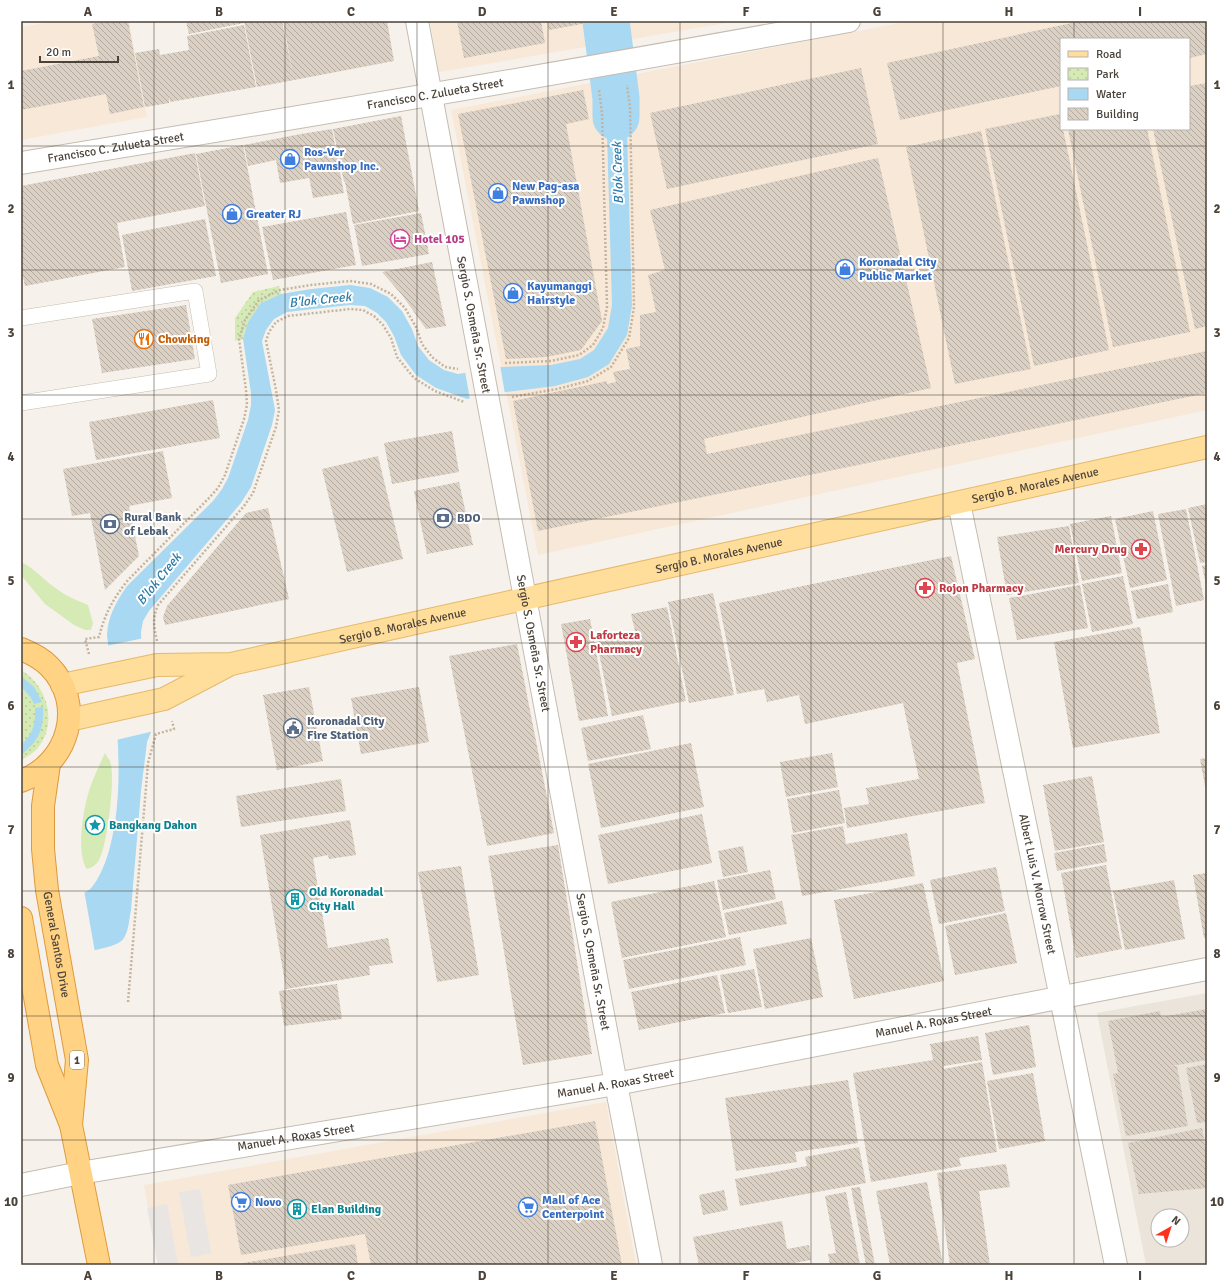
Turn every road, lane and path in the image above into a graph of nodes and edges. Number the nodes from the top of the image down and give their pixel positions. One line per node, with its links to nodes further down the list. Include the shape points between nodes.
1 (417, 21): 5 (street, Sergio S. Osmeña Sr. Street)
2 (849, 21): 3 (street, Francisco C. Zulueta Street)
3 (623, 62): 4 (street, Francisco C. Zulueta Street); 9 (path, via 630,107 634,307 629,338 611,367 588,381 557,389)
4 (596, 67): 5 (street, Francisco C. Zulueta Street); 8 (path, via 602,113 608,307 603,328 593,345 579,355 551,361)
5 (431, 95): 6 (street, Francisco C. Zulueta Street); 8 (street, Sergio S. Osmeña Sr. Street)
6 (21, 163)
7 (21, 318): 10 (lane, via 195,291 209,374)
8 (482, 366): 9 (street, Sergio S. Osmeña Sr. Street); 15 (path, via 458,370 445,367 432,357 422,344 405,308 391,294 371,284 350,281 311,285 280,290 259,300 245,320 239,339 247,405 218,488 128,580 109,607 99,637)
9 (488, 399): 13 (street, Sergio S. Osmeña Sr. Street); 18 (path, via 472,404 455,400 414,378 397,357 391,338 383,325 363,310 314,312 288,316 276,322 266,341 276,390 276,426 253,493 158,605 154,614 154,627)
10 (21, 403)
11 (1207, 447): 12 (main road, Sergio B. Morales Avenue)
12 (959, 503): 13 (main road, Sergio B. Morales Avenue); 26 (street, Albert Luis V. Morrow Street)
13 (526, 599): 17 (main road, Sergio B. Morales Avenue); 28 (street, Sergio S. Osmeña Sr. Street)
14 (21, 634): 16 (highway)
15 (85, 639)
16 (26, 651): 19 (highway, 1, via 50,667)
17 (231, 664): 18 (main road, Sergio B. Morales Avenue); 20 (main road, Sergio B. Morales Avenue)
18 (159, 665): 19 (main road, Sergio B. Morales Avenue)
19 (62, 685): 21 (highway, 1, via 68,702)
20 (168, 707): 21 (main road, Sergio B. Morales Avenue, via 106,711); 27 (path, via 174,729 156,734 148,763)
21 (69, 720): 22 (highway, 1, via 60,748)
22 (49, 764): 23 (highway, 1, via 40,772); 29 (highway, General Santos Drive / 1, via 42,827 43,849 47,890 77,1060)
23 (21, 781)
24 (21, 918): 29 (highway, General Santos Drive / 1, via 47,1065)
25 (1207, 969): 26 (street, Manuel A. Roxas Street)
26 (1061, 998): 28 (street, Manuel A. Roxas Street); 34 (street, Albert Luis V. Morrow Street)
27 (128, 1002)
28 (616, 1084): 30 (street, Manuel A. Roxas Street); 33 (street, Sergio S. Osmeña Sr. Street)
29 (71, 1125): 30 (highway, General Santos Drive / 1)
30 (80, 1173): 31 (street, Manuel A. Roxas Street); 32 (highway, General Santos Drive / 1)
31 (21, 1185)
32 (99, 1265)
33 (651, 1265)
34 (1116, 1265)

